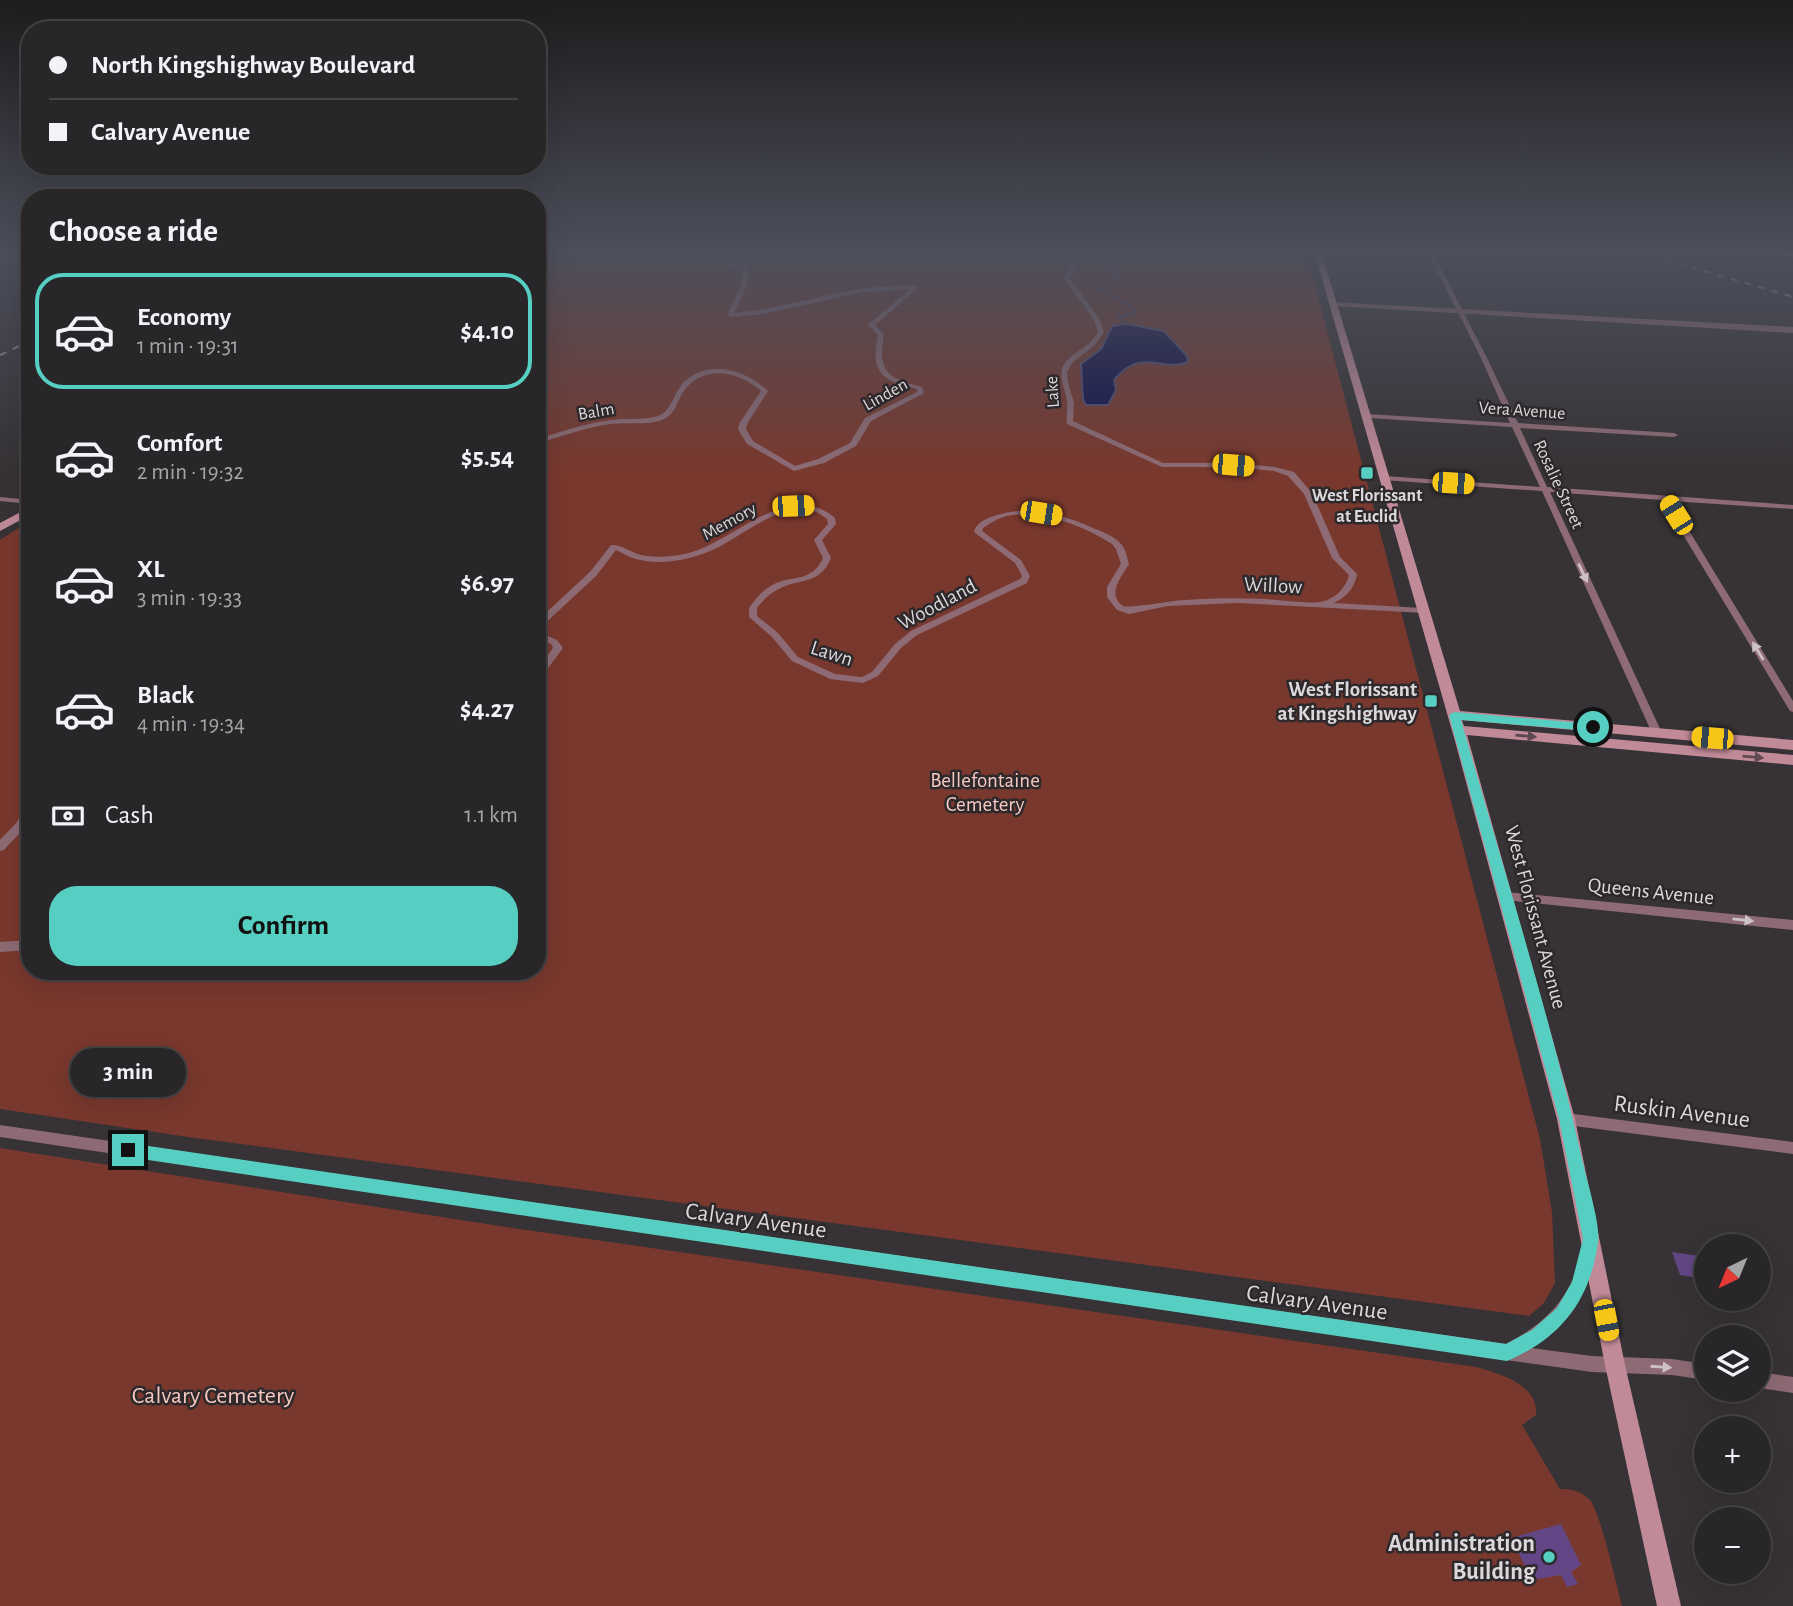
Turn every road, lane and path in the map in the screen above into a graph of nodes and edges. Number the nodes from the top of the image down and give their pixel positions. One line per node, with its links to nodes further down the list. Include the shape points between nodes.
1 (873, 326): 11 (street, Linden, via 881,335 876,351 881,369 899,383 920,388 921,393 868,420 853,444)
2 (1099, 326): 21 (street, Lake, via 1095,345 1065,368 1070,422 1162,466 1275,469 1297,479 1318,512 1331,549 1353,574 1345,591)
3 (1340, 326): 7 (main road, West Florissant Avenue)
4 (1466, 326): 8 (street, Rosalie Street)
5 (1721, 326): 6 (street)
6 (1793, 330)
7 (1368, 416): 8 (street, Vera Avenue); 12 (main road, West Florissant Avenue)
8 (1515, 425): 9 (street, Vera Avenue); 13 (street, Rosalie Street)
9 (1674, 435)
10 (546, 438): 11 (street, Balm, via 608,422 661,418 672,410 676,395 692,377 715,371 764,388 742,429 750,442)
11 (794, 469)
12 (1385, 478): 13 (street); 22 (main road, West Florissant Avenue)
13 (1543, 489): 14 (street); 30 (street, Rosalie Street, one-way to 30)
14 (1665, 498): 17 (street); 28 (street, one-way to 14)
15 (0, 499): 16 (street)
16 (21, 501)
17 (1792, 508)
18 (21, 515): 19 (main road)
19 (0, 528)
20 (1025, 578): 21 (street, Willow, via 1018,562 978,532 987,520 1021,514 1062,516 1108,538 1120,548 1125,564 1111,587 1111,597 1135,612 1200,601); 27 (street, Woodland, via 914,633)
21 (1324, 604): 22 (street, Willow)
22 (1422, 611): 29 (main road, West Florissant Avenue)
23 (753, 617): 24 (street, Memory, via 753,608 769,591 810,579 824,567 827,558 818,540 832,524 823,510 793,506 704,553 687,557 636,557 614,547 593,574); 27 (street, Lawn, via 795,659 817,671 849,680)
24 (546, 618)
25 (546, 638): 26 (street, via 558,648)
26 (546, 665)
27 (875, 674)
28 (1793, 709)
29 (1456, 723): 30 (main road); 32 (main road, one-way to 32); 35 (main road, West Florissant Avenue)
30 (1657, 733): 31 (main road)
31 (1793, 745)
32 (1793, 760)
33 (21, 824): 34 (street)
34 (0, 847)
35 (1505, 895): 36 (street, Queens Avenue, one-way to 36); 39 (main road, West Florissant Avenue)
36 (1793, 925)
37 (21, 946): 38 (street)
38 (0, 947)
39 (1566, 1119): 41 (street, Ruskin Avenue); 42 (main road, West Florissant Avenue)
40 (0, 1131): 43 (street, Calvary Avenue)
41 (1793, 1147)
42 (1591, 1239): 43 (street, via 1580,1285 1563,1314 1538,1336); 44 (main road, West Florissant Avenue)
43 (1507, 1352): 44 (street, Calvary Avenue)
44 (1615, 1366): 45 (street, Calvary Avenue, one-way to 45); 48 (main road, West Florissant Avenue)
45 (1694, 1371)
46 (1771, 1382): 47 (street)
47 (1793, 1385)
48 (1670, 1606)

